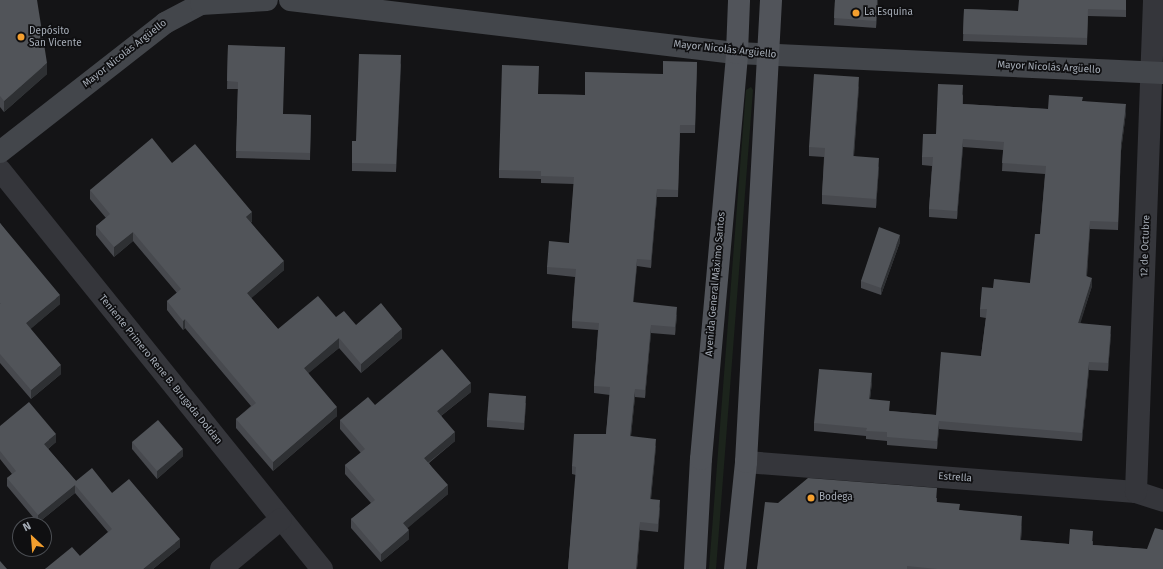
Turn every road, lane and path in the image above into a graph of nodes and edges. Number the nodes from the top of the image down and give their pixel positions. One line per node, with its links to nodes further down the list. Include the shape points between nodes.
1 (267, 0): 9 (street, Mayor Nicolás Argüello, via 201,4 165,23)
2 (290, 0): 6 (street, Mayor Nicolás Argüello)
3 (739, 0): 6 (main road, Avenida General Máximo Santos)
4 (771, 0): 7 (main road)
5 (1154, 0): 8 (street, 12 de Octubre)
6 (737, 53): 7 (street, Mayor Nicolás Argüello); 17 (main road, Avenida General Máximo Santos, via 701,459)
7 (768, 55): 8 (street, Mayor Nicolás Argüello); 11 (main road)
8 (1158, 72): 12 (street, 12 de Octubre)
9 (0, 152)
10 (0, 170): 14 (street, Teniente Primero Rene B. Brugada Doldan)
11 (746, 462): 12 (street, Estrella); 18 (main road)
12 (1136, 492): 13 (street, Estrella)
13 (1163, 501)
14 (280, 519): 15 (street); 16 (street, Teniente Primero Rene B. Brugada Doldan)
15 (221, 569)
16 (322, 569)
17 (695, 569)
18 (736, 569)

